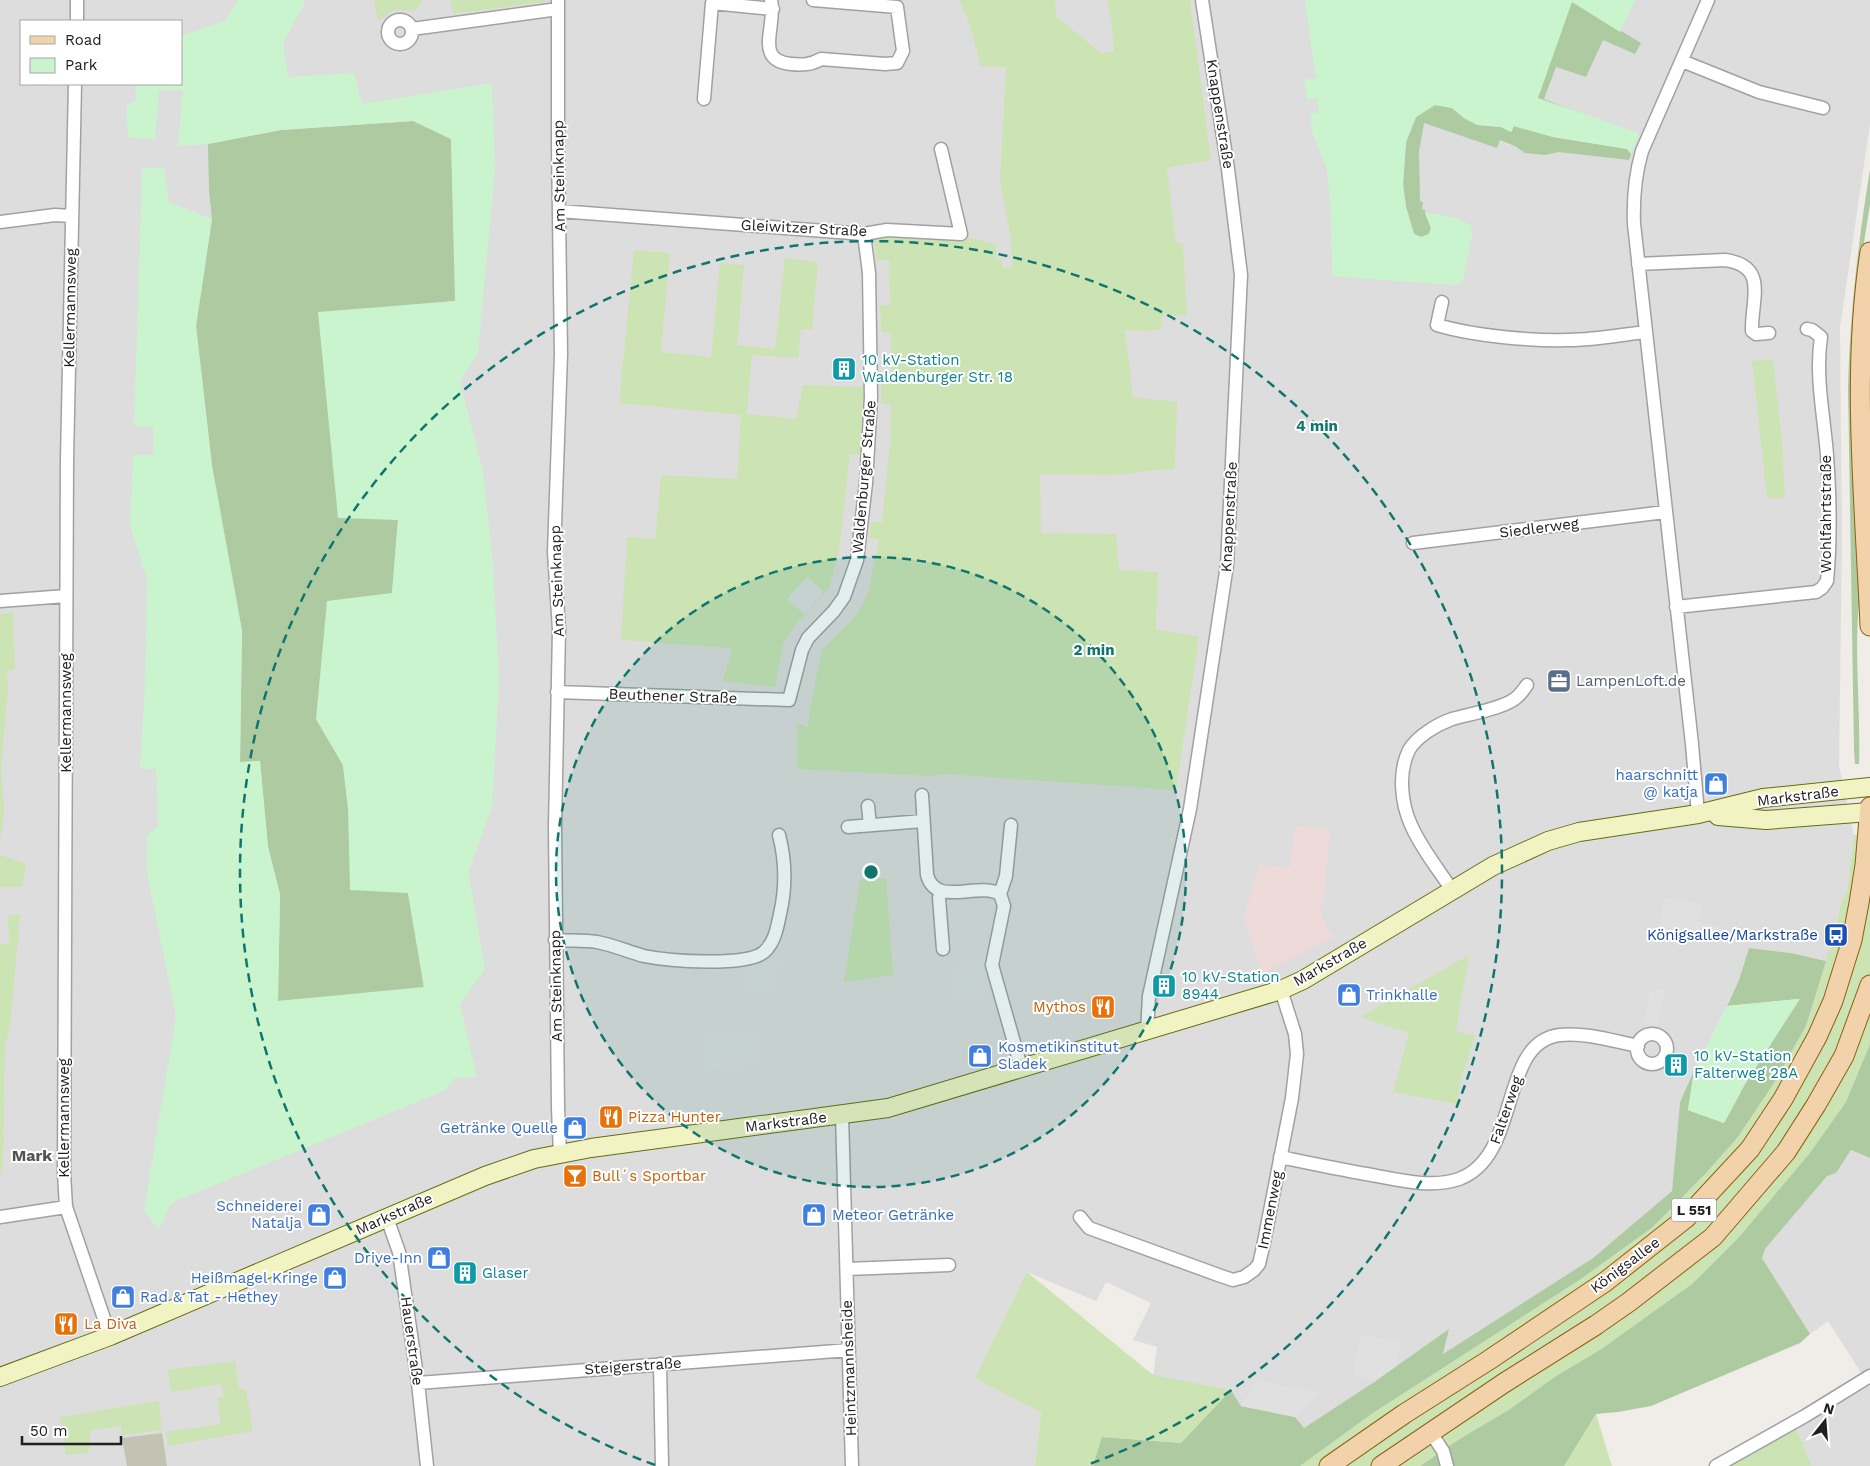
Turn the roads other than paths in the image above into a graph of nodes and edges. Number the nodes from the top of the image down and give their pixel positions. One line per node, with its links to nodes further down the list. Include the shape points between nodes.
1 (77, 0): 7 (street)
2 (813, 0): 5 (street, via 898,8 903,51 896,63 821,59 812,64 781,63 769,51)
3 (1202, 0): 51 (street, Knappenstraße, via 1241,275 1227,565 1190,809 1150,996)
4 (1708, 0): 9 (street)
5 (772, 4): 11 (street, via 712,3)
6 (558, 5): 8 (street, Am Steinknapp); 14 (street, Am Steinknapp)
7 (76, 20)
8 (412, 30)
9 (1682, 61): 12 (street, via 1759,92); 19 (street, via 1638,164 1633,201)
10 (75, 85): 15 (street, Kellermannsweg)
11 (704, 99)
12 (1822, 108)
13 (941, 149): 17 (street, Gleiwitzer Straße, via 961,234 886,230)
14 (559, 211): 17 (street, Gleiwitzer Straße); 31 (street, Am Steinknapp, via 561,354 554,552 559,630)
15 (72, 216): 16 (street); 26 (street, Kellermannsweg)
16 (0, 222)
17 (864, 234): 32 (street, Waldenburger Straße, via 871,397 857,560 844,597 808,638 802,650)
18 (1870, 252): 29 (main road, via 1863,310 1861,406)
19 (1638, 264): 22 (street); 23 (street, via 1737,262 1753,277 1752,331 1756,334)
20 (1442, 302): 22 (street, via 1437,325 1452,329 1556,340)
21 (1807, 330): 28 (street, Wohlfahrtstraße, via 1821,337 1818,357 1829,500 1827,582 1816,592)
22 (1645, 332): 24 (street)
23 (1769, 333)
24 (1665, 512): 25 (street, Siedlerweg); 28 (street)
25 (1413, 542)
26 (66, 596): 27 (street); 57 (street, Kellermannsweg)
27 (0, 601)
28 (1676, 607): 38 (street)
29 (1870, 626)
30 (1527, 685): 44 (street, via 1517,698 1507,704 1445,721 1418,739 1410,749 1405,763 1403,793 1407,817)
31 (558, 692): 32 (street, Beuthener Straße); 47 (street, Am Steinknapp)
32 (789, 700)
33 (1870, 787): 38 (main road, Markstraße, via 1764,798)
34 (922, 795): 39 (street)
35 (868, 806): 40 (street)
36 (1870, 807): 37 (main road, Königsallee / L 551)
37 (1870, 812): 38 (main road, Markstraße, via 1766,820); 73 (main road, Königsallee / L 551, via 1859,903 1847,958 1833,1001 1783,1100 1750,1149 1686,1218 1605,1282)
38 (1698, 814): 44 (main road, Markstraße, via 1579,832 1548,841 1492,866)
39 (923, 822): 40 (street); 45 (street, via 929,883)
40 (870, 825): 42 (street)
41 (1011, 825): 46 (street, via 1006,876)
42 (848, 827)
43 (779, 835): 47 (street, via 785,871 782,904 775,935 762,954 732,961 675,960 646,956 596,942)
44 (1452, 890): 50 (main road, Markstraße, via 1304,980)
45 (941, 891): 46 (street, via 986,890); 48 (street)
46 (1000, 894): 53 (street, via 1004,906 992,965)
47 (555, 940): 55 (street, Am Steinknapp)
48 (943, 949)
49 (1870, 985): 69 (main road, Königsallee / L 551, via 1844,1056 1816,1105 1786,1152 1713,1237 1629,1302)
50 (1281, 990): 51 (main road, Markstraße); 56 (street, Immenweg, via 1295,1034 1297,1054)
51 (1147, 1031): 53 (main road, Markstraße)
52 (1638, 1046): 56 (street, Falterweg, via 1568,1034 1551,1036 1538,1045 1520,1070 1487,1158 1474,1171 1460,1178 1444,1182 1410,1182)
53 (1021, 1068): 54 (main road, Markstraße, via 888,1108)
54 (842, 1115): 55 (main road, Markstraße); 62 (street, Heintzmannsheide)
55 (560, 1153): 60 (main road, Markstraße, via 510,1166)
56 (1280, 1158): 59 (street, Immenweg, via 1259,1264 1244,1277 1233,1280 1089,1228)
57 (66, 1207): 58 (street); 63 (street, Kellermannsweg)
58 (0, 1217)
59 (1080, 1217)
60 (387, 1218): 63 (main road, Markstraße); 68 (street, Hauerstraße, via 399,1252)
61 (949, 1265): 62 (street)
62 (847, 1269): 64 (street, Heintzmannsheide)
63 (110, 1336): 67 (main road, Markstraße)
64 (849, 1350): 65 (street, Steigerstraße); 72 (street, Heintzmannsheide)
65 (660, 1364): 68 (street, Steigerstraße); 71 (street)
66 (1870, 1376): 76 (street)
67 (0, 1377)
68 (418, 1383): 70 (street, Hauerstraße)
69 (1430, 1433): 74 (main road, Königsallee / L 551); 75 (street, via 1443,1452)
70 (427, 1466)
71 (662, 1466)
72 (852, 1466)
73 (1328, 1466)
74 (1381, 1466)
75 (1447, 1466)
76 (1716, 1466)

